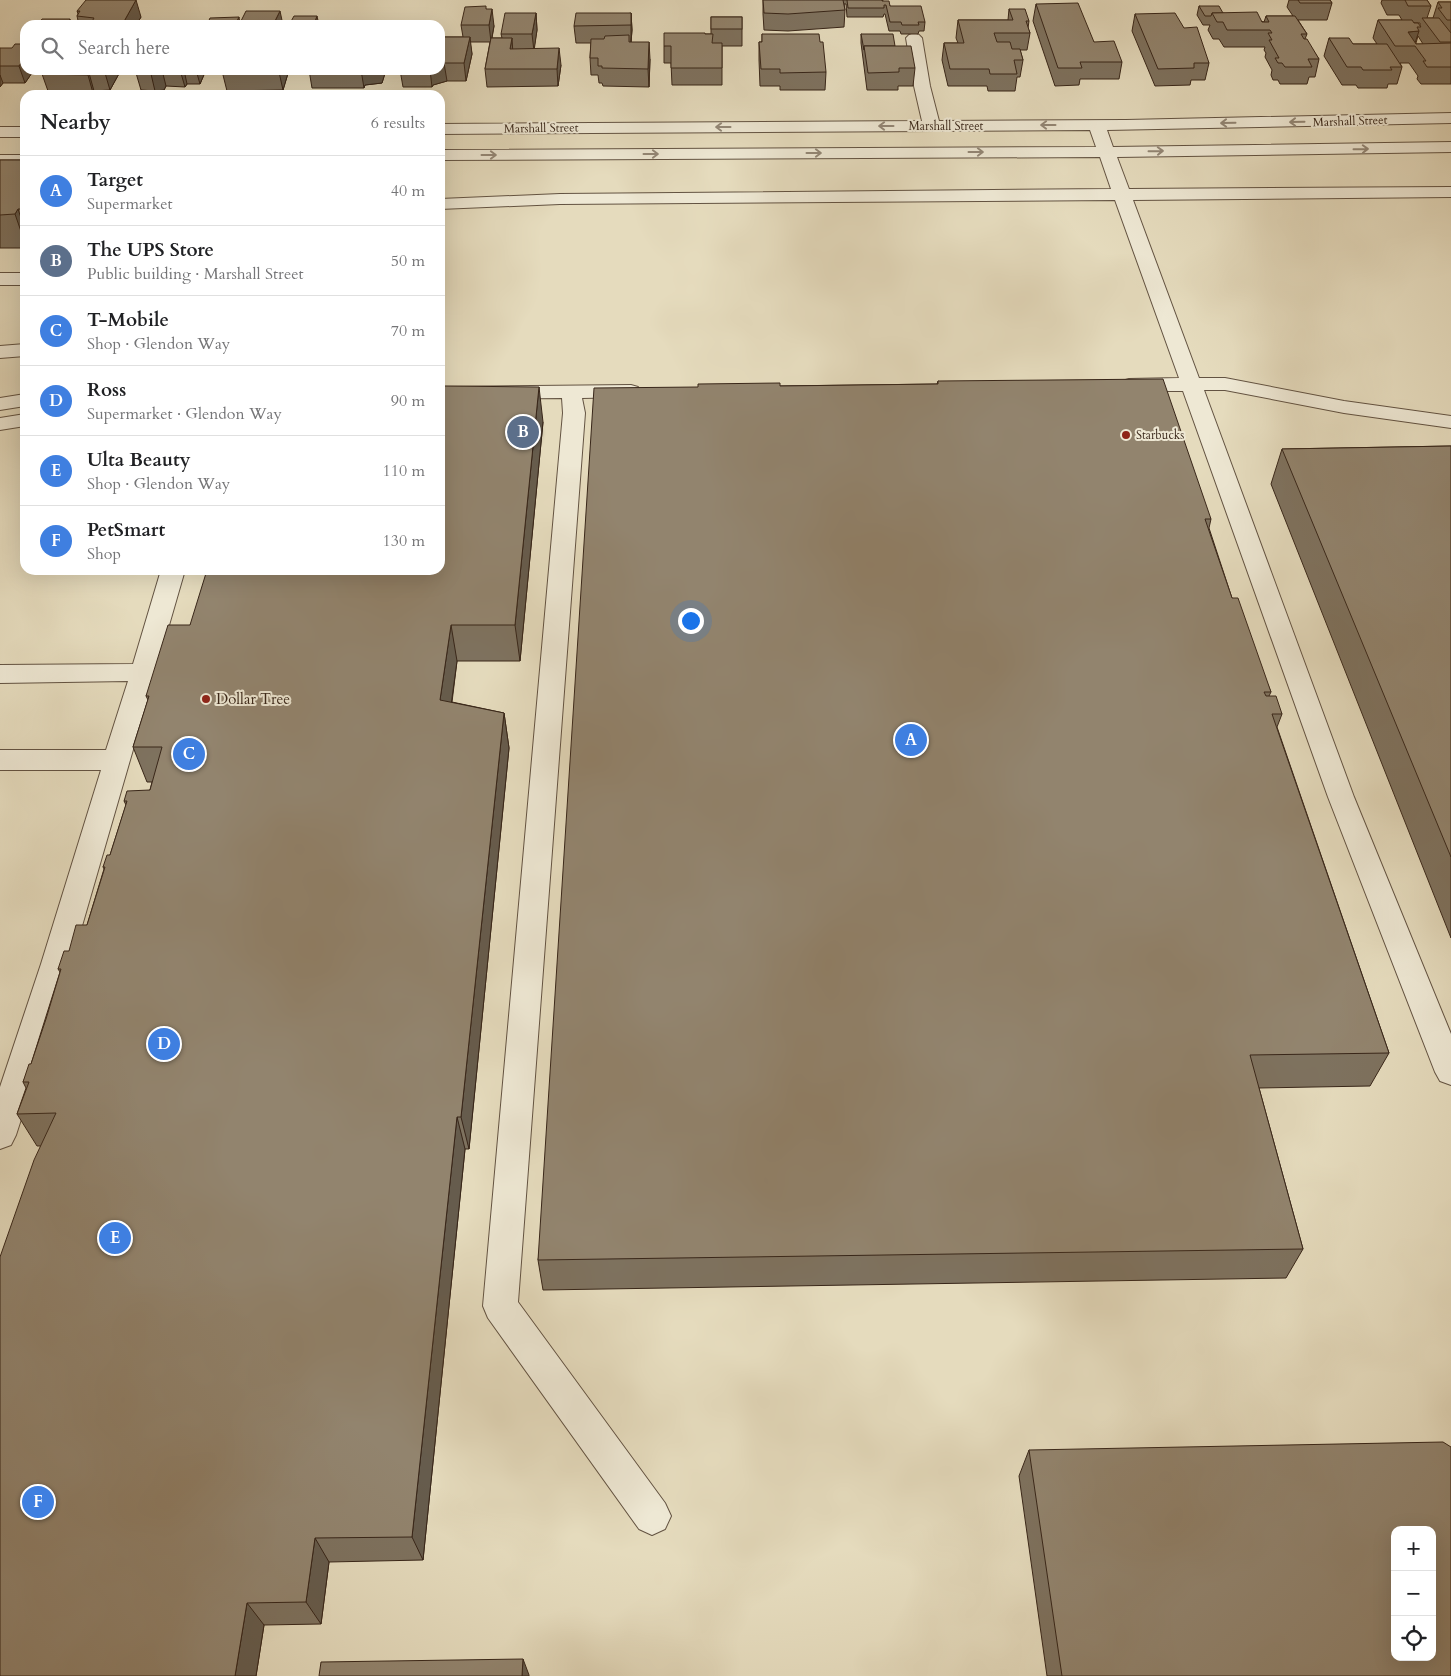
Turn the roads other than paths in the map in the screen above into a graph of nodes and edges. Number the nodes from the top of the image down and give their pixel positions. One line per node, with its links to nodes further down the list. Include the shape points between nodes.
1 (914, 38): 4 (street)
2 (1451, 118): 3 (street, Marshall Street, one-way to 3)
3 (1097, 125): 4 (street, Marshall Street, one-way to 4); 9 (street)
4 (932, 126): 5 (street, Marshall Street, one-way to 5)
5 (445, 129)
6 (0, 132): 7 (street)
7 (20, 132)
8 (1451, 147): 9 (street, Marshall Street, one-way to 8)
9 (1107, 152): 10 (street, Marshall Street, one-way to 9); 14 (street)
10 (445, 155)
11 (0, 160): 12 (street)
12 (20, 160)
13 (1451, 192): 14 (street)
14 (1121, 194): 15 (street, via 560,199); 20 (street)
15 (445, 204)
16 (20, 278): 17 (street)
17 (0, 279)
18 (20, 350): 19 (street)
19 (0, 352)
20 (1190, 384): 21 (street); 28 (street, via 1225,384 1344,407); 35 (street, via 1341,797)
21 (1106, 385)
22 (571, 391): 23 (street); 24 (street); 37 (street, via 573,423 500,1306)
23 (652, 391)
24 (445, 393)
25 (20, 401): 26 (street)
26 (0, 404)
27 (20, 421): 29 (street)
28 (1451, 422)
29 (0, 424)
30 (172, 575): 31 (street)
31 (142, 672): 32 (street); 34 (street)
32 (0, 674)
33 (0, 760): 34 (street)
34 (118, 760): 36 (street, via 54,972)
35 (1451, 1072)
36 (0, 1135)
37 (652, 1516)

